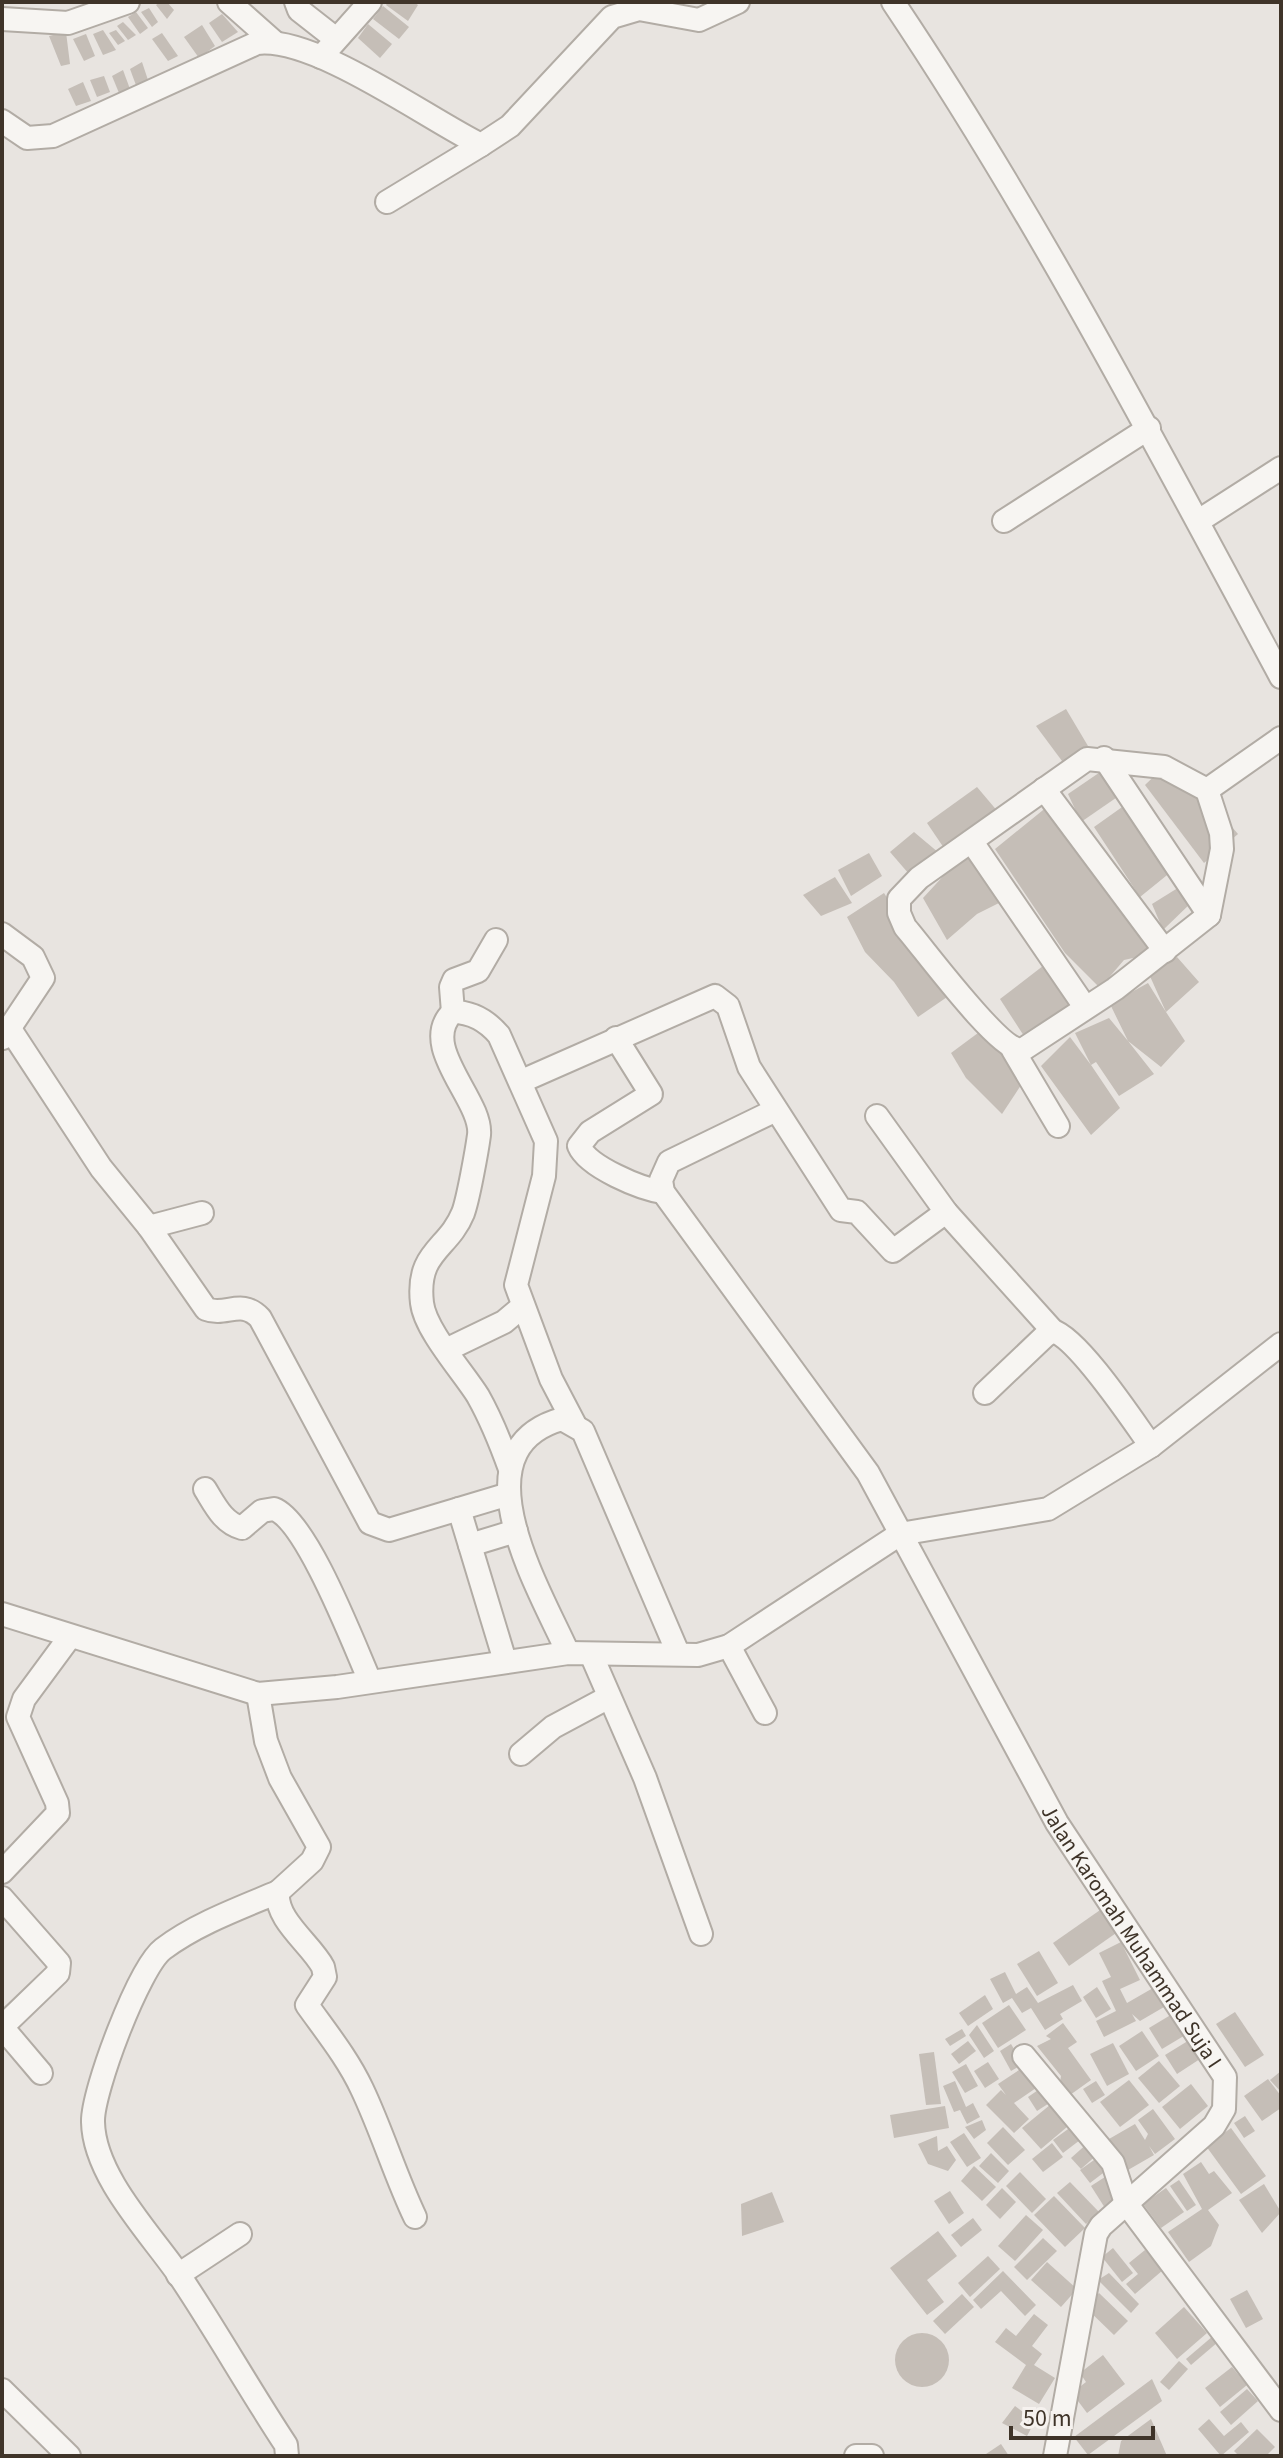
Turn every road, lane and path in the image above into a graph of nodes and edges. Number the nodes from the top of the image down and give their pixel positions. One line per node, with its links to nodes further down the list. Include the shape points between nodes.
1 (128, 2): 7 (street, via 68,23)
2 (229, 2): 9 (street)
3 (296, 2): 8 (street)
4 (370, 2): 8 (street)
5 (738, 2): 12 (street, via 699,20 639,9 612,17 510,126)
6 (893, 2): 14 (street, via 958,100)
7 (2, 19)
8 (336, 39): 10 (street)
9 (273, 41): 10 (street); 11 (street, via 257,43 53,136 27,138)
10 (321, 57): 12 (street)
11 (2, 121)
12 (481, 145): 13 (street)
13 (387, 202)
14 (1149, 428): 16 (street); 17 (street)
15 (1281, 468): 16 (street)
16 (1200, 520): 18 (street)
17 (1004, 521)
18 (1281, 677)
19 (1281, 738): 22 (street)
20 (1104, 758): 21 (street, via 1087,759); 22 (street, via 1164,767); 24 (street)
21 (1044, 789): 23 (street); 27 (street)
22 (1207, 790): 24 (street, via 1222,849)
23 (972, 842): 28 (street); 32 (street, via 919,878 899,899 899,913 993,1033)
24 (1209, 915): 27 (street)
25 (2, 934): 30 (street, via 33,957 43,978)
26 (496, 940): 29 (street, via 478,971 454,980)
27 (1165, 951): 28 (street)
28 (1085, 1007): 32 (street, via 1039,1042)
29 (453, 1012): 33 (street, via 491,1025); 44 (street, via 444,1040 448,1064 475,1112 479,1134 463,1215 430,1255 421,1286 428,1322)
30 (6, 1034): 40 (street)
31 (616, 1038): 33 (street); 34 (street, via 705,998 724,999 749,1067); 37 (street, via 651,1094 600,1124 579,1146 636,1186)
32 (1013, 1050): 36 (street)
33 (522, 1081): 41 (street, via 546,1141 544,1176 517,1274)
34 (776, 1110): 37 (street, via 669,1162 661,1180); 38 (street, via 835,1204 861,1216 889,1249 897,1251)
35 (877, 1116): 38 (street)
36 (1058, 1126)
37 (663, 1192): 53 (street, Jalan Karomah Muhammad Suja I, via 868,1473)
38 (946, 1212): 42 (street)
39 (202, 1213): 40 (street)
40 (149, 1227): 51 (street, via 206,1309 236,1306 260,1318 370,1523 389,1530)
41 (523, 1306): 44 (street, via 504,1322); 46 (street)
42 (1053, 1331): 45 (street); 47 (street, via 1068,1338)
43 (1281, 1344): 47 (street)
44 (448, 1349): 48 (street, via 480,1399)
45 (985, 1393)
46 (574, 1423): 48 (street, via 562,1419 532,1431 512,1457); 58 (street, via 583,1431)
47 (1151, 1446): 53 (street, via 1048,1509)
48 (510, 1469): 50 (street)
49 (205, 1489): 61 (street, via 237,1527 274,1509 289,1519 309,1549)
50 (509, 1494): 51 (street); 52 (street)
51 (459, 1509): 54 (street)
52 (516, 1531): 54 (street); 59 (street)
53 (900, 1534): 57 (street); 73 (street, Jalan Karomah Muhammad Suja I, via 1057,1823 1225,2077 1224,2109 1214,2126)
54 (470, 1545): 60 (street)
55 (2, 1614): 56 (street)
56 (69, 1638): 62 (street); 66 (street, via 18,1712 58,1813)
57 (729, 1646): 58 (street, via 698,1655); 64 (street)
58 (678, 1653): 59 (street)
59 (580, 1654): 60 (street); 63 (street)
60 (505, 1661): 61 (street)
61 (370, 1681): 62 (street)
62 (258, 1694): 67 (street, via 266,1741 280,1778 319,1847 312,1861)
63 (609, 1697): 65 (street, via 553,1727); 69 (street, via 645,1778)
64 (765, 1713)
65 (521, 1754)
66 (2, 1872)
67 (278, 1892): 74 (street, via 282,1912 323,1967 325,1977 307,2005 363,2091); 76 (street, via 161,1950 109,2055 92,2121 98,2147 117,2189)
68 (2, 1898): 70 (street, via 59,1967)
69 (701, 1934)
70 (2, 2027): 72 (street)
71 (1024, 2056): 73 (street, via 1113,2163)
72 (41, 2073)
73 (1126, 2203): 78 (street); 83 (street, Jalan Karomah Muhammad Suja I, via 1101,2226 1093,2244)
74 (415, 2217)
75 (240, 2234): 76 (street)
76 (178, 2275): 80 (street, via 286,2445)
77 (2, 2390): 79 (street)
78 (1281, 2410)
79 (69, 2456)
80 (287, 2456)
81 (856, 2456): 82 (street)
82 (872, 2456)
83 (1055, 2456)

